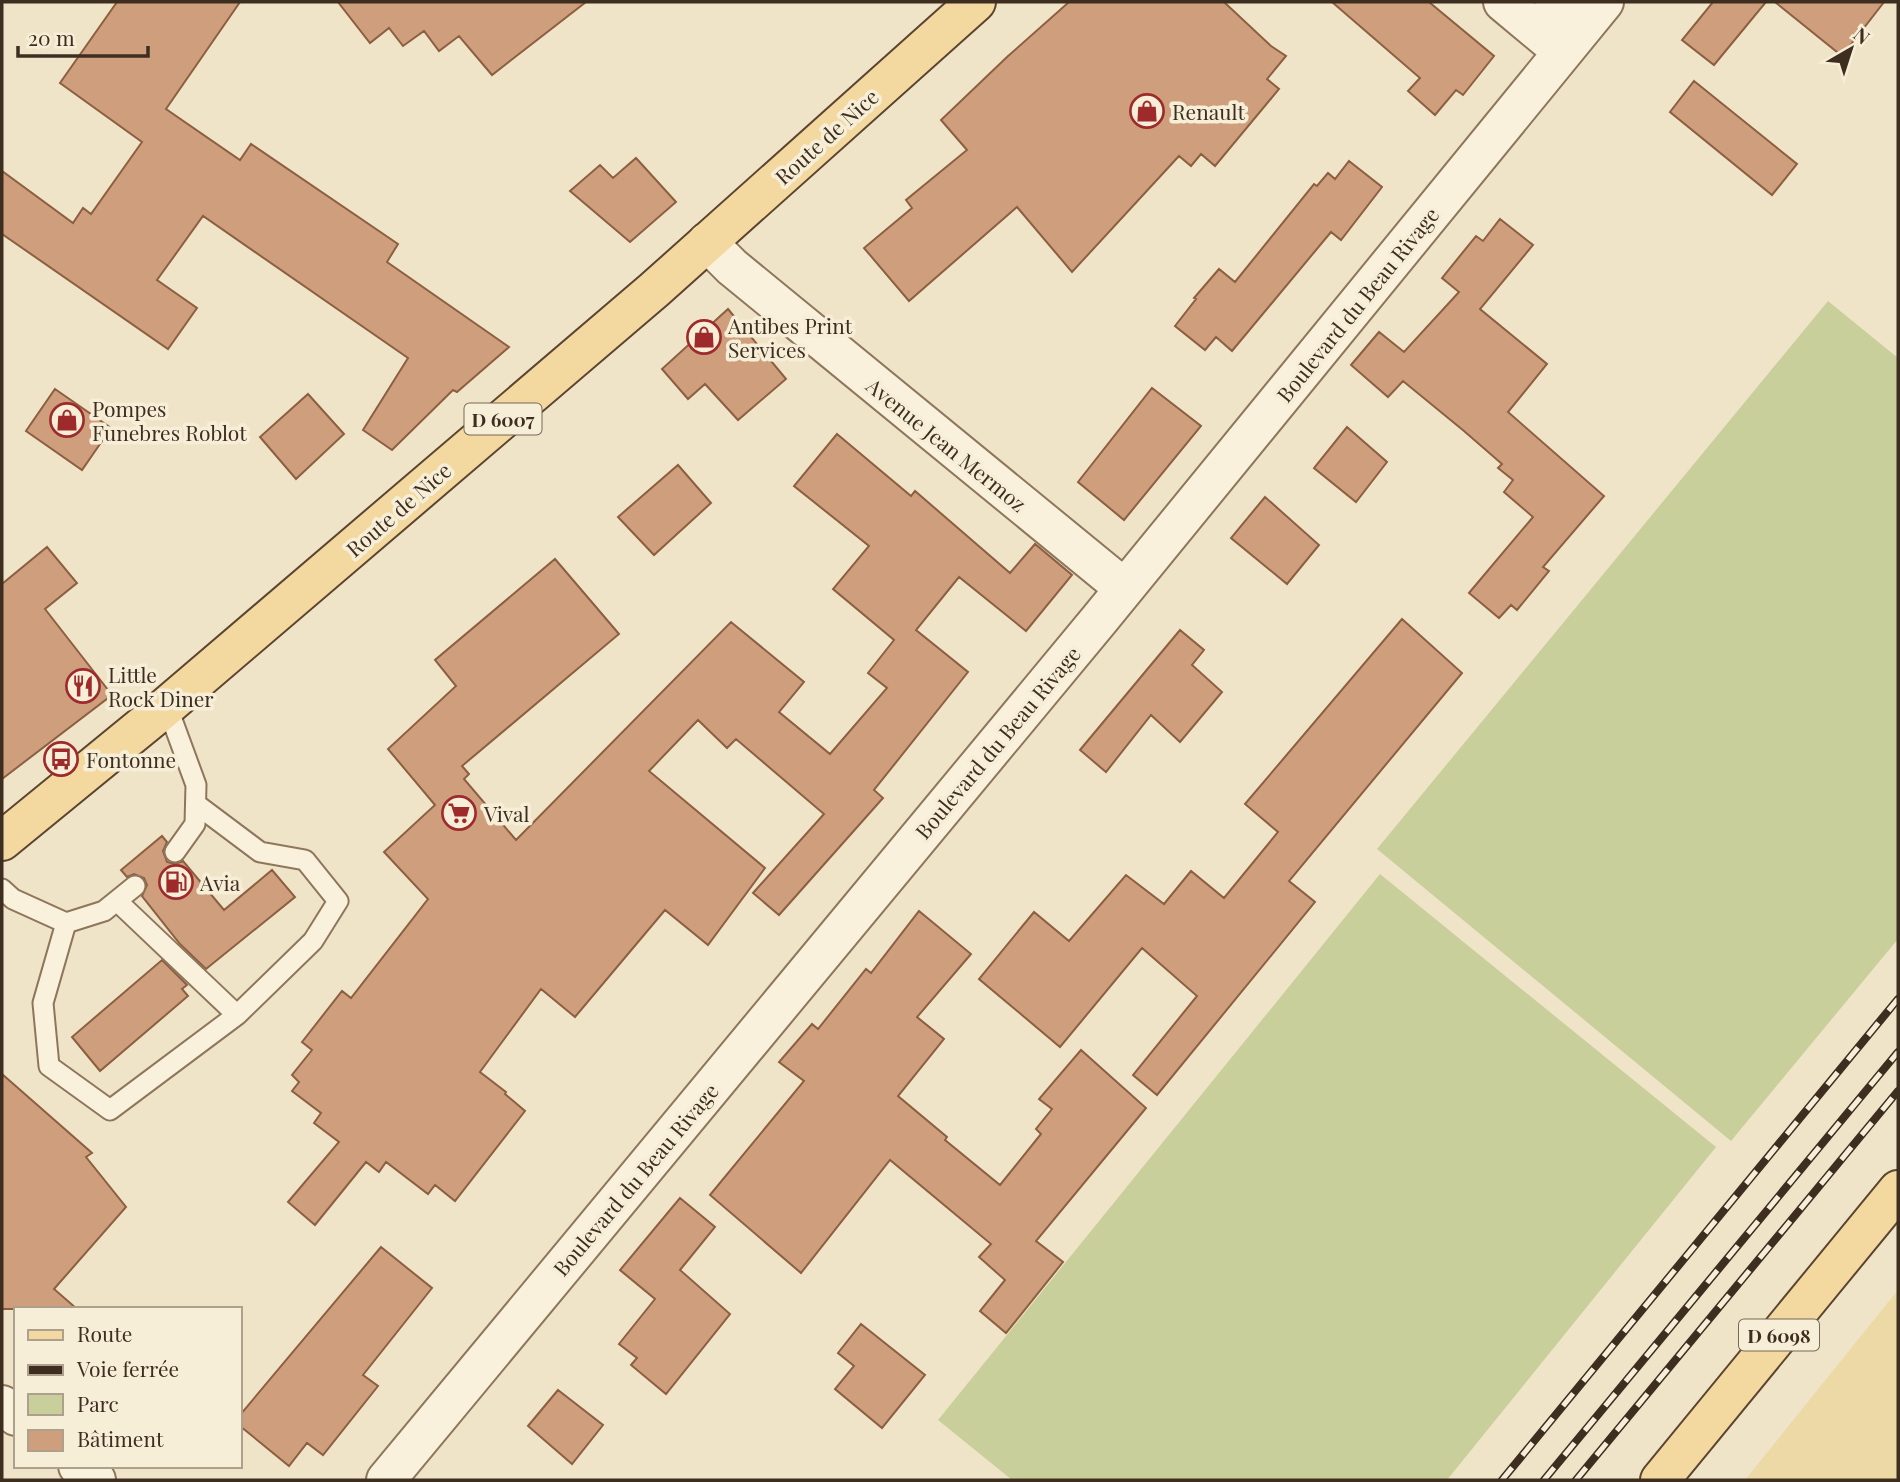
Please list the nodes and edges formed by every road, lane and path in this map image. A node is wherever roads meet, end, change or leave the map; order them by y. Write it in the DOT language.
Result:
graph roads {
  1 [pos="976,2"];
  2 [pos="1503,2"];
  3 [pos="1562,2"];
  4 [pos="1604,2"];
  5 [pos="1550,41"];
  6 [pos="708,242"];
  7 [pos="1124,588"];
  8 [pos="167,706"];
  9 [pos="196,804"];
  10 [pos="2,841"];
  11 [pos="175,852"];
  12 [pos="135,886"];
  13 [pos="2,889"];
  14 [pos="117,901"];
  15 [pos="66,923"];
  16 [pos="237,1015"];
  17 [pos="1898,1190"];
  18 [pos="81,1468"];
  19 [pos="96,1480"];
  20 [pos="386,1480"];
  21 [pos="1660,1480"];
  1 -- 6 [label="main road, Route de Nice / D 6007"];
  2 -- 5 [label="street"];
  3 -- 5 [label="street"];
  4 -- 5 [label="street, Boulevard du Beau Rivage"];
  5 -- 7 [label="street, Boulevard du Beau Rivage"];
  6 -- 7 [label="street, Avenue Jean Mermoz"];
  6 -- 8 [label="main road, Route de Nice / D 6007"];
  7 -- 20 [label="street, Boulevard du Beau Rivage"];
  8 -- 9 [label="lane"];
  8 -- 10 [label="main road, Route de Nice / D 6007"];
  9 -- 11 [label="lane"];
  9 -- 16 [label="lane"];
  12 -- 14 [label="lane"];
  13 -- 15 [label="lane"];
  14 -- 15 [label="lane"];
  14 -- 16 [label="lane"];
  15 -- 16 [label="lane"];
  17 -- 21 [label="main road, D 6098"];
  18 -- 19 [label="street"];
}
